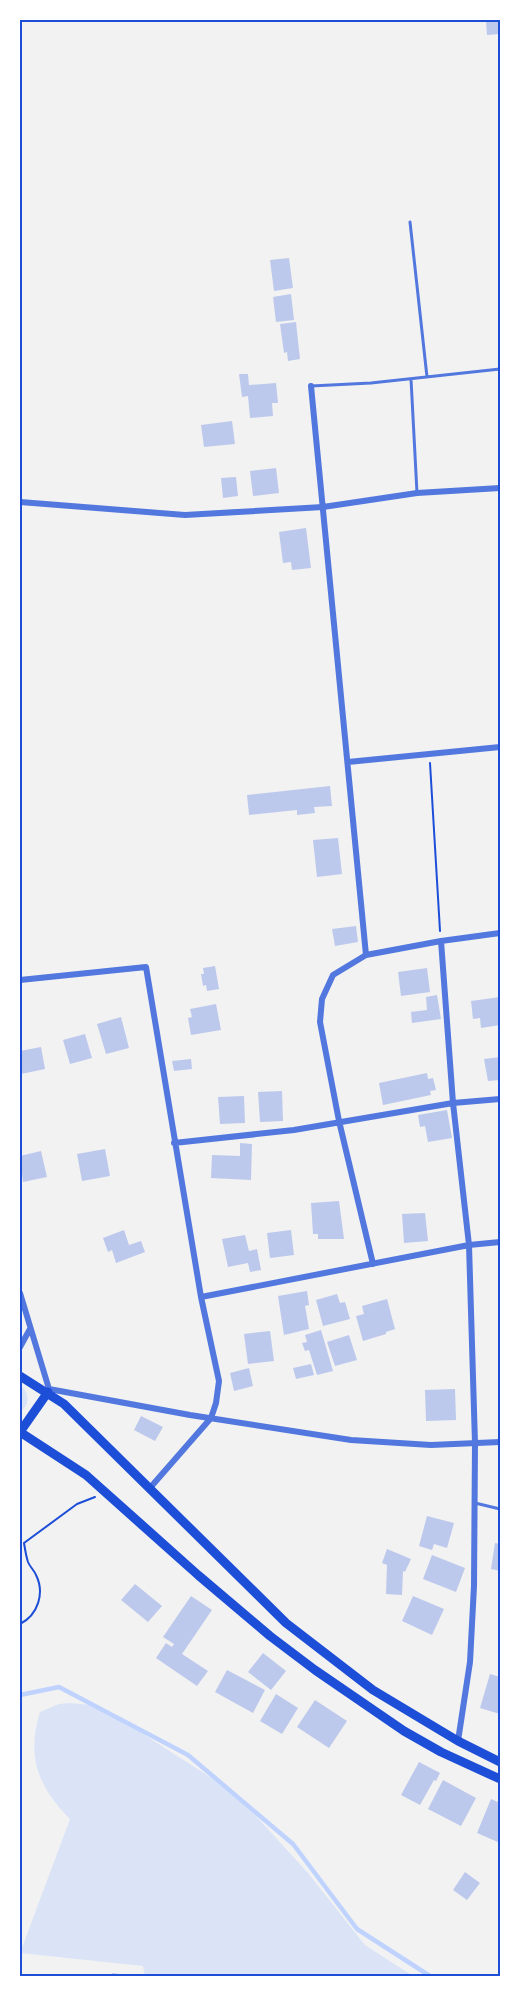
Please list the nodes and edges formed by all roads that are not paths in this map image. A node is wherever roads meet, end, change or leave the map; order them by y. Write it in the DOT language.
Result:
graph roads {
  1 [pos="410,222"];
  2 [pos="501,369"];
  3 [pos="427,378"];
  4 [pos="411,379"];
  5 [pos="311,386"];
  6 [pos="501,488"];
  7 [pos="417,493"];
  8 [pos="20,502"];
  9 [pos="323,507"];
  10 [pos="501,747"];
  11 [pos="348,762"];
  12 [pos="501,933"];
  13 [pos="441,941"];
  14 [pos="366,955"];
  15 [pos="20,980"];
  16 [pos="501,1099"];
  17 [pos="453,1103"];
  18 [pos="339,1121"];
  19 [pos="174,1143"];
  20 [pos="501,1242"];
  21 [pos="469,1245"];
  22 [pos="373,1264"];
  23 [pos="20,1293"];
  24 [pos="201,1297"];
  25 [pos="30,1329"];
  26 [pos="20,1347"];
  27 [pos="20,1376"];
  28 [pos="48,1390"];
  29 [pos="211,1418"];
  30 [pos="20,1432"];
  31 [pos="501,1442"];
  32 [pos="475,1443"];
  33 [pos="149,1489"];
  34 [pos="473,1503"];
  35 [pos="501,1509"];
  36 [pos="458,1740"];
  37 [pos="501,1762"];
  38 [pos="501,1779"];
  1 -- 3 [label="lane"];
  2 -- 3 [label="lane"];
  3 -- 4 [label="lane"];
  4 -- 5 [label="lane"];
  4 -- 7 [label="lane"];
  5 -- 9 [label="street"];
  6 -- 7 [label="street"];
  7 -- 9 [label="street"];
  8 -- 9 [label="street"];
  9 -- 11 [label="street"];
  10 -- 11 [label="street"];
  11 -- 14 [label="street"];
  12 -- 13 [label="street"];
  13 -- 14 [label="street"];
  13 -- 17 [label="street"];
  14 -- 18 [label="street"];
  15 -- 19 [label="street"];
  16 -- 17 [label="street"];
  17 -- 18 [label="street"];
  17 -- 21 [label="street"];
  18 -- 19 [label="street"];
  18 -- 22 [label="street"];
  19 -- 24 [label="street"];
  20 -- 21 [label="street"];
  21 -- 22 [label="street"];
  21 -- 32 [label="street"];
  22 -- 24 [label="street"];
  23 -- 25 [label="street"];
  24 -- 29 [label="street"];
  25 -- 26 [label="street"];
  25 -- 28 [label="street"];
  27 -- 28 [label="main road"];
  28 -- 29 [label="street"];
  28 -- 30 [label="main road"];
  28 -- 33 [label="main road"];
  29 -- 32 [label="street"];
  29 -- 33 [label="street"];
  30 -- 38 [label="main road"];
  31 -- 32 [label="street"];
  32 -- 34 [label="street"];
  33 -- 36 [label="main road"];
  34 -- 35 [label="lane"];
  34 -- 36 [label="street"];
  36 -- 37 [label="main road"];
}
